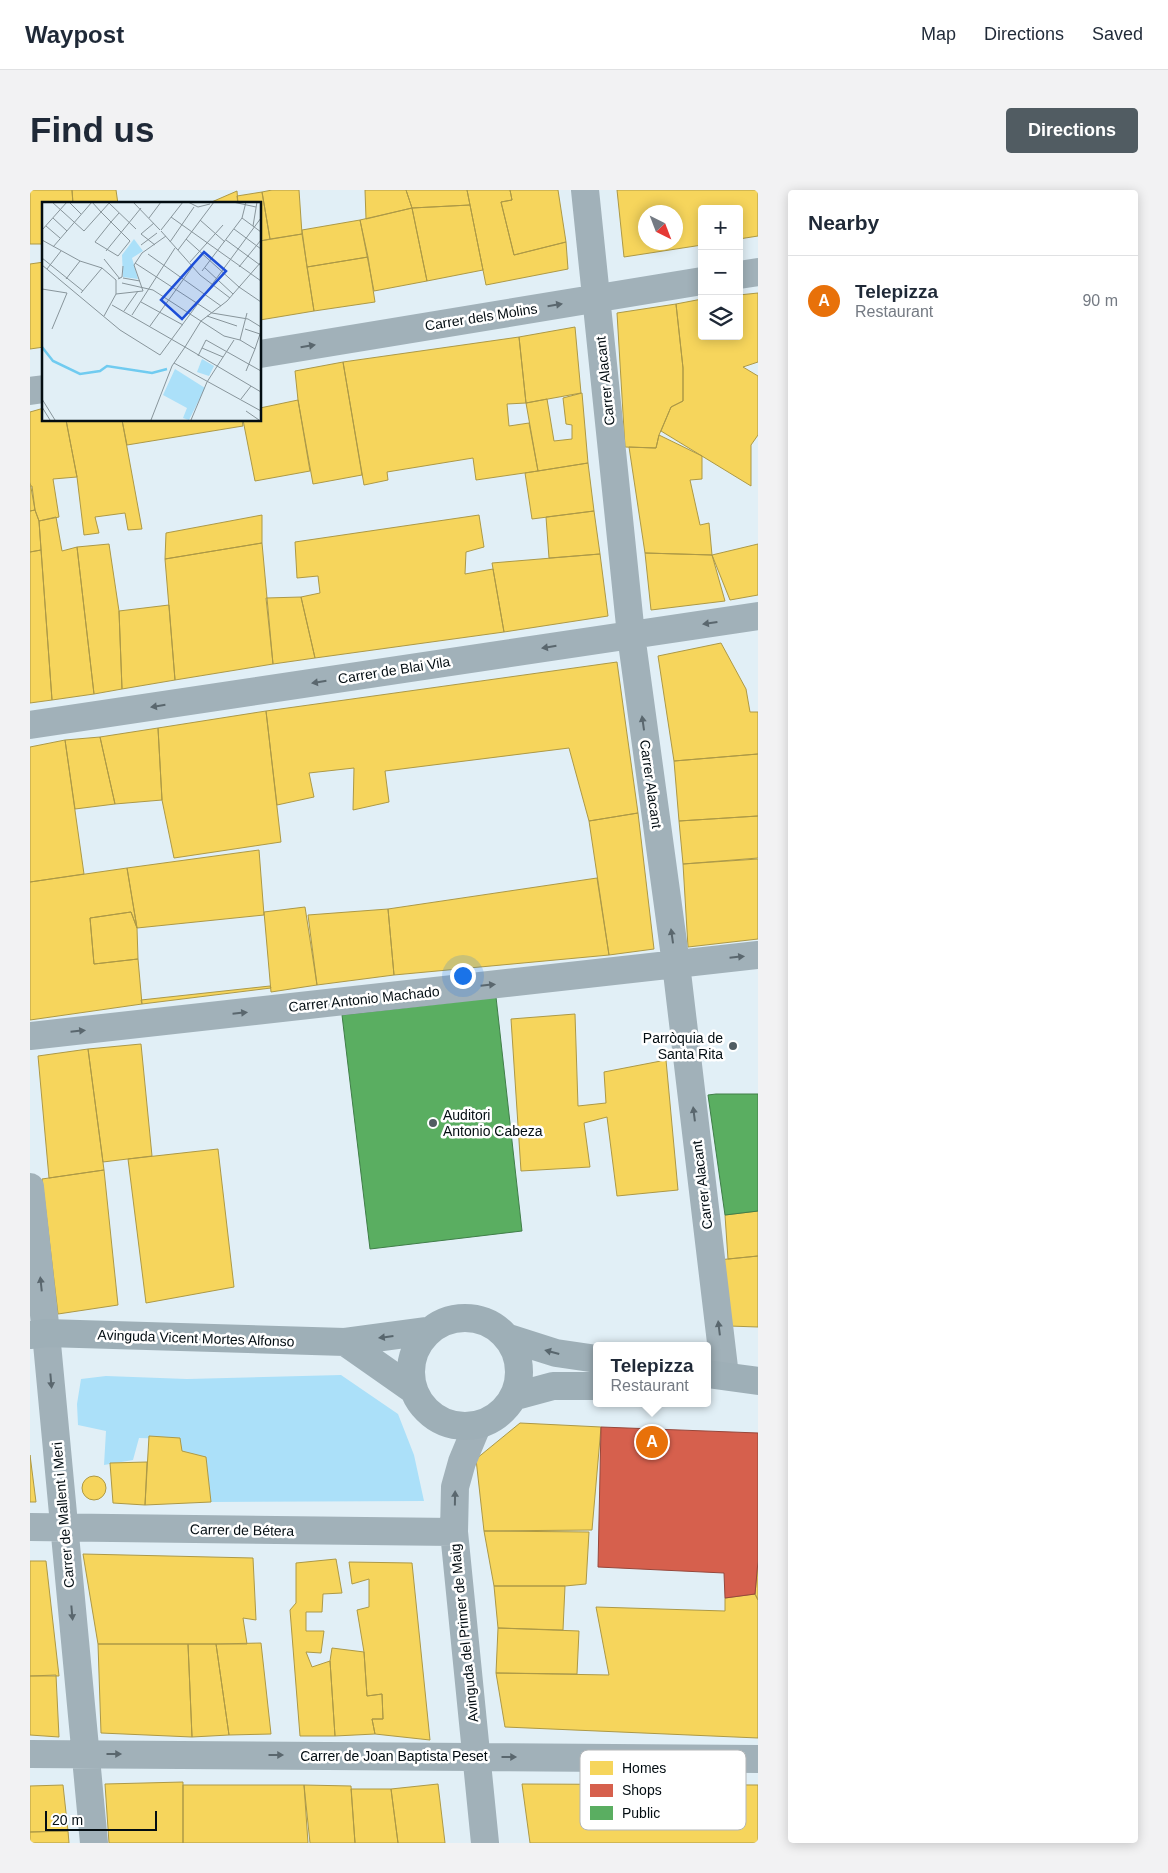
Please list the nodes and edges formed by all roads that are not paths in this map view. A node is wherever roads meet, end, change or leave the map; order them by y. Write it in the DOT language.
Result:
graph roads {
  1 [pos="585,190"];
  2 [pos="758,272"];
  3 [pos="743,274"];
  4 [pos="698,282"];
  5 [pos="597,298"];
  6 [pos="261,354"];
  7 [pos="758,616"];
  8 [pos="631,635"];
  9 [pos="30,725"];
  10 [pos="758,955"];
  11 [pos="676,964"];
  12 [pos="30,1036"];
  13 [pos="30,1187"];
  14 [pos="427,1332"];
  15 [pos="38,1334"];
  16 [pos="509,1338"];
  17 [pos="345,1342"];
  18 [pos="710,1342"];
  19 [pos="711,1357"];
  20 [pos="593,1358"];
  21 [pos="713,1379"];
  22 [pos="758,1381"];
  23 [pos="593,1386"];
  24 [pos="758,1387"];
  25 [pos="412,1390"];
  26 [pos="516,1396"];
  27 [pos="477,1426"];
  28 [pos="30,1527"];
  29 [pos="64,1528"];
  30 [pos="454,1532"];
  31 [pos="30,1754"];
  32 [pos="85,1754"];
  33 [pos="477,1757"];
  34 [pos="580,1757"];
  35 [pos="94,1843"];
  36 [pos="485,1843"];
  1 -- 5 [label="street, Carrer Alacant"];
  2 -- 3 [label="street"];
  4 -- 5 [label="street, Carrer dels Molins"];
  6 -- 5 [label="street, Carrer dels Molins, one-way"];
  5 -- 8 [label="street, Carrer Alacant"];
  7 -- 8 [label="street, Carrer de Blai Vila, one-way"];
  8 -- 9 [label="street, Carrer de Blai Vila, one-way"];
  11 -- 8 [label="street, Carrer Alacant, one-way"];
  11 -- 10 [label="street, Carrer Antonio Machado, one-way"];
  12 -- 11 [label="street, Carrer Antonio Machado, one-way"];
  18 -- 11 [label="street, Carrer Alacant, one-way"];
  15 -- 13 [label="street, Carrer de Mallent i Meri, one-way"];
  14 -- 16 [label="street"];
  14 -- 17 [label="street, Avinguda Vicent Mortes Alfonso, one-way"];
  14 -- 25 [label="street"];
  15 -- 17 [label="street, Avinguda Vicent Mortes Alfonso"];
  15 -- 29 [label="street, Carrer de Mallent i Meri, one-way"];
  20 -- 16 [label="street, one-way"];
  16 -- 26 [label="street"];
  17 -- 25 [label="street"];
  21 -- 19 [label="street, Carrer Alacant, one-way"];
  21 -- 22 [label="street"];
  21 -- 24 [label="street"];
  23 -- 26 [label="street"];
  25 -- 27 [label="street"];
  26 -- 27 [label="street"];
  30 -- 27 [label="street, Avinguda del Primer de Maig, one-way"];
  28 -- 29 [label="street, Carrer de Bétera"];
  29 -- 30 [label="street, Carrer de Bétera"];
  29 -- 32 [label="street, Carrer de Mallent i Meri, one-way"];
  30 -- 33 [label="street, Avinguda del Primer de Maig"];
  31 -- 32 [label="street, Carrer de Joan Baptista Peset"];
  32 -- 33 [label="street, Carrer de Joan Baptista Peset, one-way"];
  32 -- 35 [label="street, Carrer de Mallent i Meri"];
  33 -- 34 [label="street, Carrer de Joan Baptista Peset, one-way"];
  33 -- 36 [label="street, Avinguda del Primer de Maig"];
}
